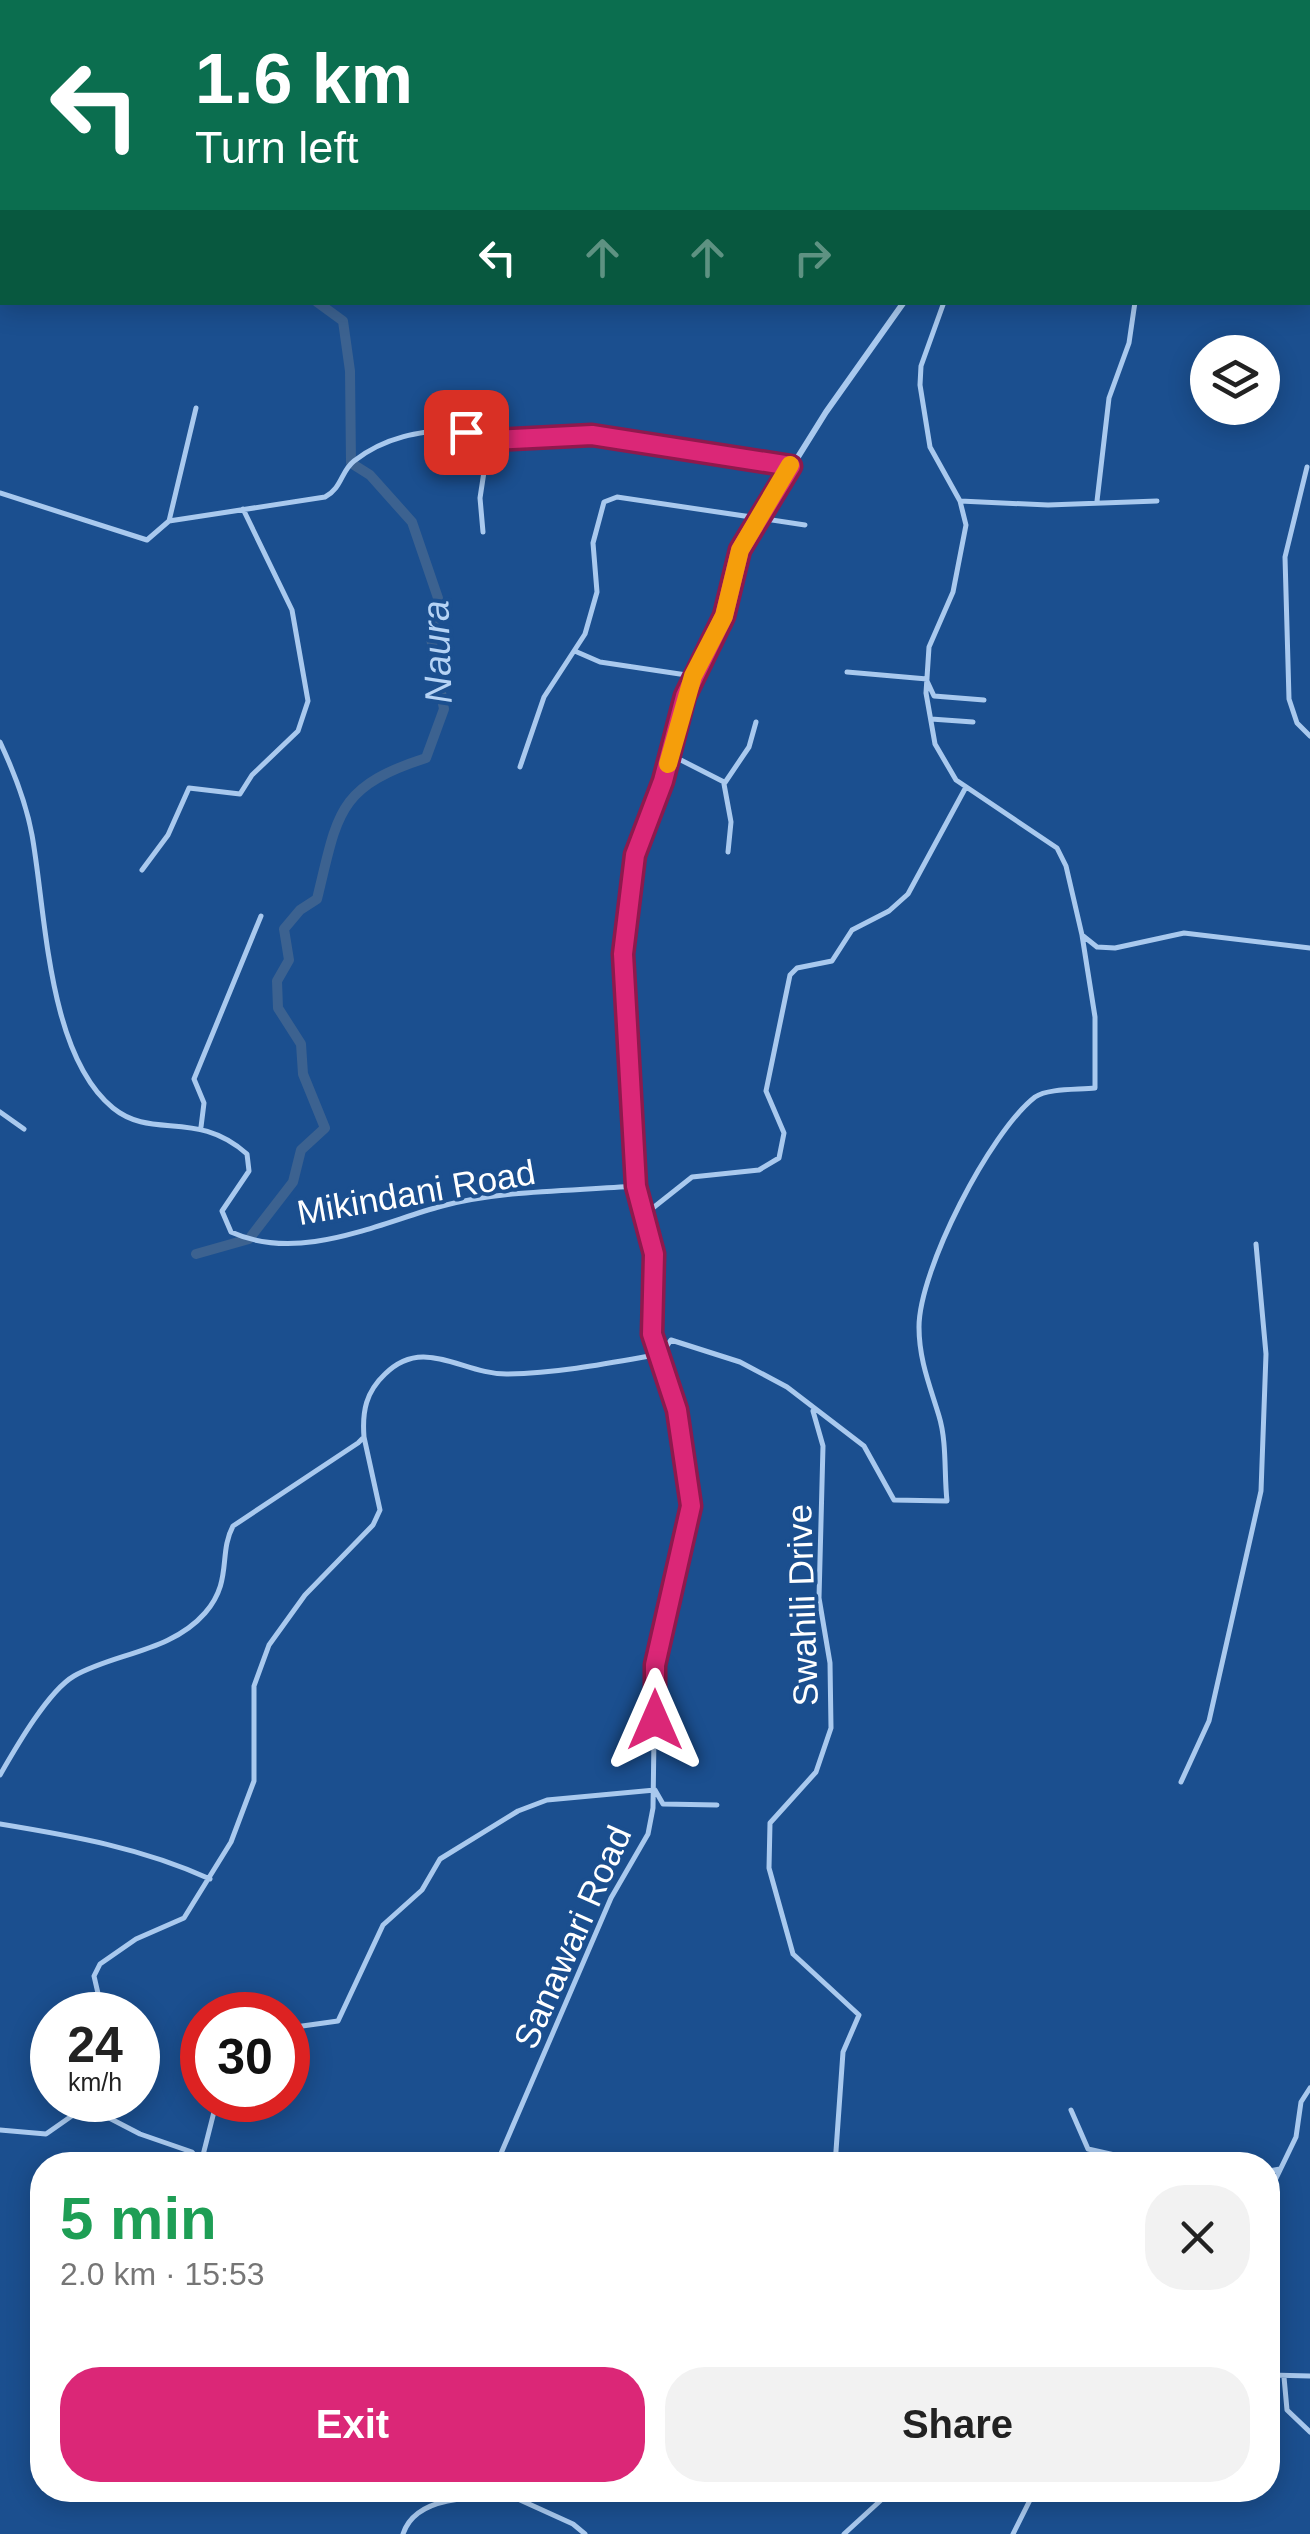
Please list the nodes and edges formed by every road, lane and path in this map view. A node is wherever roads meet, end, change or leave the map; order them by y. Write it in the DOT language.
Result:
graph roads {
  1 [pos="902,305"];
  2 [pos="943,305"];
  3 [pos="1134,305"];
  4 [pos="196,408"];
  5 [pos="489,439"];
  6 [pos="791,466"];
  7 [pos="1306,467"];
  8 [pos="0,493"];
  9 [pos="960,501"];
  10 [pos="1157,501"];
  11 [pos="1096,502"];
  12 [pos="243,509"];
  13 [pos="760,516"];
  14 [pos="169,521"];
  15 [pos="806,525"];
  16 [pos="483,532"];
  17 [pos="577,652"];
  18 [pos="847,672"];
  19 [pos="693,676"];
  20 [pos="927,680"];
  21 [pos="984,700"];
  22 [pos="931,719"];
  23 [pos="756,722"];
  24 [pos="973,722"];
  25 [pos="1310,736"];
  26 [pos="0,742"];
  27 [pos="671,755"];
  28 [pos="520,767"];
  29 [pos="724,782"];
  30 [pos="967,786"];
  31 [pos="728,852"];
  32 [pos="142,870"];
  33 [pos="261,916"];
  34 [pos="1082,935"];
  35 [pos="1310,948"];
  36 [pos="0,1112"];
  37 [pos="201,1126"];
  38 [pos="24,1130"];
  39 [pos="636,1186"];
  40 [pos="644,1215"];
  41 [pos="1256,1244"];
  42 [pos="662,1354"];
  43 [pos="812,1408"];
  44 [pos="364,1437"];
  45 [pos="0,1775"];
  46 [pos="1181,1782"];
  47 [pos="655,1790"];
  48 [pos="717,1805"];
  49 [pos="0,1824"];
  50 [pos="210,1880"];
  51 [pos="98,1992"];
  52 [pos="310,2025"];
  53 [pos="1310,2088"];
  54 [pos="1071,2110"];
  55 [pos="62,2122"];
  56 [pos="112,2122"];
  57 [pos="212,2122"];
  58 [pos="0,2130"];
  59 [pos="180,2152"];
  60 [pos="204,2152"];
  61 [pos="502,2152"];
  62 [pos="836,2152"];
  63 [pos="1101,2152"];
  64 [pos="1280,2168"];
  65 [pos="1280,2376"];
  66 [pos="1310,2376"];
  67 [pos="1284,2377"];
  68 [pos="1310,2432"];
  69 [pos="450,2502"];
  70 [pos="521,2502"];
  71 [pos="879,2502"];
  72 [pos="1028,2502"];
  73 [pos="402,2534"];
  74 [pos="585,2534"];
  75 [pos="844,2534"];
  76 [pos="1013,2534"];
  1 -- 6 [label="street, Sanawari Road"];
  2 -- 9 [label="street"];
  3 -- 11 [label="street"];
  4 -- 14 [label="street"];
  5 -- 6 [label="street"];
  5 -- 12 [label="street"];
  5 -- 16 [label="street"];
  6 -- 13 [label="street, Sanawari Road"];
  7 -- 25 [label="street"];
  8 -- 14 [label="street"];
  9 -- 11 [label="street"];
  9 -- 20 [label="street"];
  10 -- 11 [label="street"];
  12 -- 14 [label="street"];
  12 -- 32 [label="street"];
  13 -- 15 [label="street"];
  13 -- 17 [label="street"];
  13 -- 19 [label="street, Sanawari Road"];
  17 -- 19 [label="street"];
  17 -- 28 [label="street"];
  18 -- 20 [label="street"];
  19 -- 27 [label="street, Sanawari Road"];
  20 -- 21 [label="street"];
  20 -- 22 [label="street"];
  22 -- 24 [label="street"];
  22 -- 30 [label="street"];
  23 -- 29 [label="street"];
  26 -- 37 [label="street, Mikindani Road"];
  27 -- 29 [label="street"];
  27 -- 39 [label="street, Sanawari Road"];
  29 -- 31 [label="street"];
  30 -- 34 [label="street"];
  30 -- 40 [label="street"];
  33 -- 37 [label="street"];
  34 -- 35 [label="street"];
  34 -- 43 [label="street"];
  36 -- 38 [label="street"];
  37 -- 39 [label="street, Mikindani Road"];
  39 -- 40 [label="street, Sanawari Road"];
  40 -- 42 [label="street, Sanawari Road"];
  41 -- 46 [label="street"];
  42 -- 43 [label="street"];
  42 -- 44 [label="street"];
  42 -- 47 [label="street, Sanawari Road"];
  43 -- 62 [label="street, Swahili Drive"];
  44 -- 45 [label="street"];
  44 -- 50 [label="street"];
  47 -- 48 [label="street"];
  47 -- 52 [label="street"];
  47 -- 61 [label="street, Sanawari Road"];
  49 -- 50 [label="street"];
  50 -- 51 [label="street"];
  53 -- 64 [label="street"];
  54 -- 63 [label="street"];
  55 -- 58 [label="street"];
  56 -- 59 [label="street"];
  57 -- 60 [label="street"];
  65 -- 67 [label="street"];
  66 -- 67 [label="street"];
  67 -- 68 [label="street"];
  69 -- 73 [label="street"];
  70 -- 74 [label="street"];
  71 -- 75 [label="street"];
  72 -- 76 [label="street"];
}
